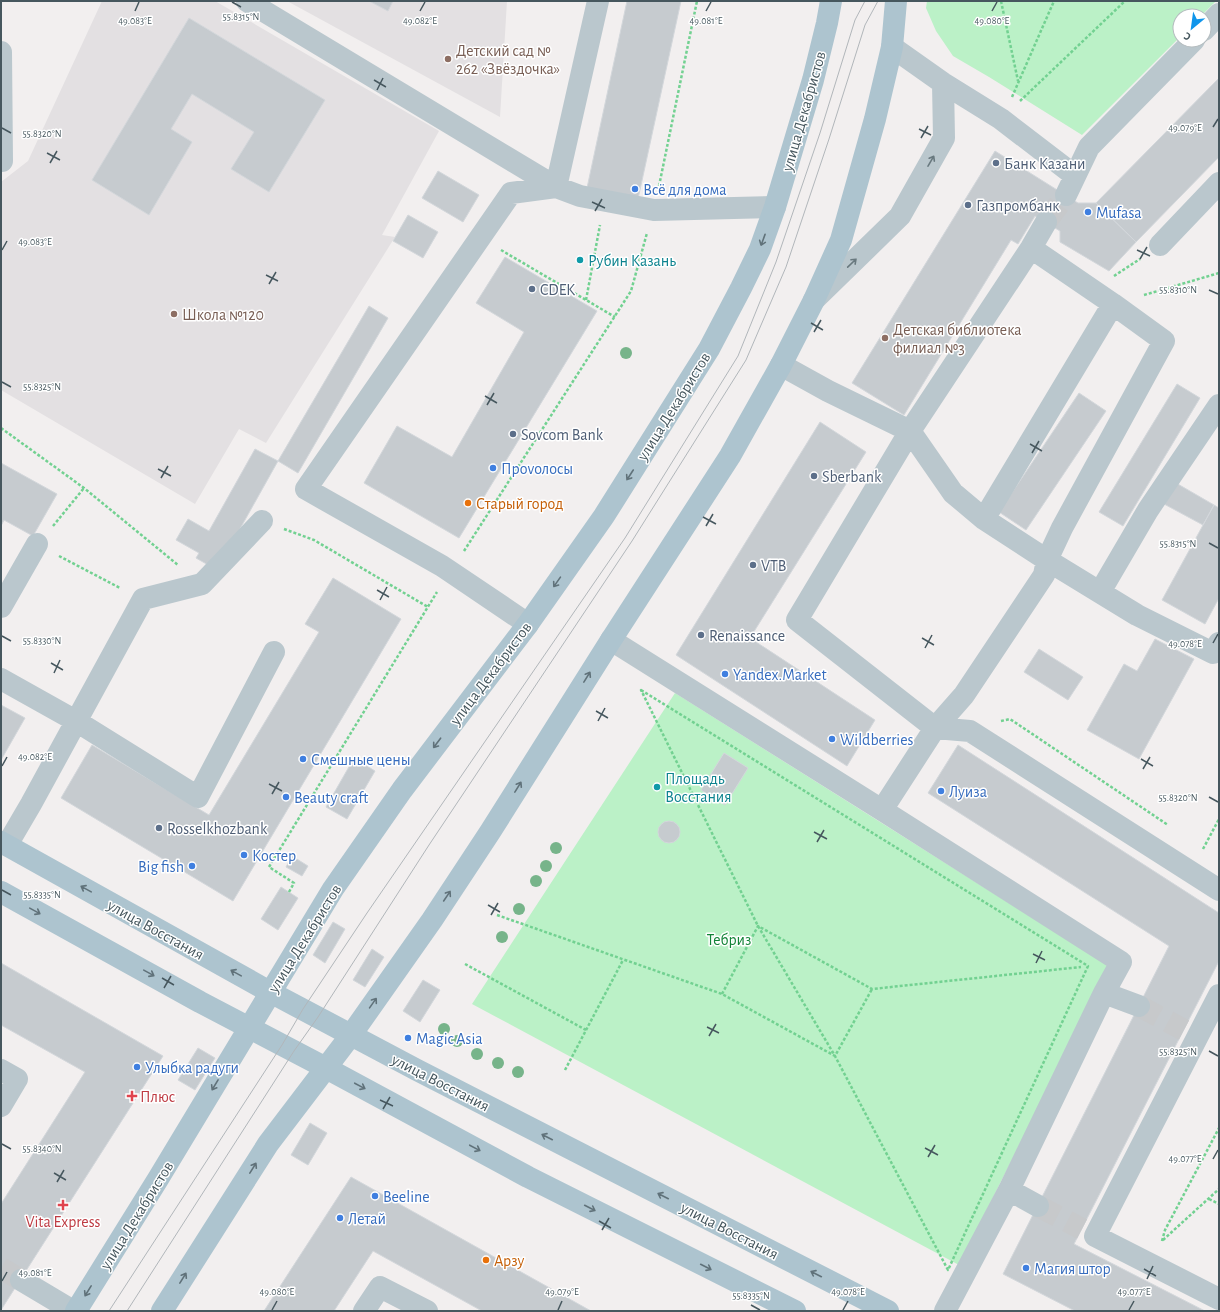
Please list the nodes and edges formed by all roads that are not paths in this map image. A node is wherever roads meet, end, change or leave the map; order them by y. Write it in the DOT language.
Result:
graph roads {
  1 [pos="247,1"];
  2 [pos="598,1"];
  3 [pos="831,1"];
  4 [pos="896,1"];
  5 [pos="1219,14"];
  6 [pos="1212,21"];
  7 [pos="892,47"];
  8 [pos="1186,48"];
  9 [pos="1,52"];
  10 [pos="943,83"];
  11 [pos="2,161"];
  12 [pos="1074,175"];
  13 [pos="1219,183"];
  14 [pos="556,187"];
  15 [pos="1066,195"];
  16 [pos="775,207"];
  17 [pos="1046,222"];
  18 [pos="1160,245"];
  19 [pos="1031,248"];
  20 [pos="814,300"];
  21 [pos="1113,304"];
  22 [pos="781,365"];
  23 [pos="1219,405"];
  24 [pos="910,431"];
  25 [pos="984,518"];
  26 [pos="262,521"];
  27 [pos="37,544"];
  28 [pos="1047,560"];
  29 [pos="1100,592"];
  30 [pos="1,607"];
  31 [pos="528,624"];
  32 [pos="611,640"];
  33 [pos="1219,643"];
  34 [pos="274,652"];
  35 [pos="1,679"];
  36 [pos="76,721"];
  37 [pos="935,728"];
  38 [pos="882,810"];
  39 [pos="4,843"];
  40 [pos="1219,890"];
  41 [pos="1,892"];
  42 [pos="270,992"];
  43 [pos="1104,993"];
  44 [pos="1219,995"];
  45 [pos="1139,1006"];
  46 [pos="250,1028"];
  47 [pos="351,1035"];
  48 [pos="326,1068"];
  49 [pos="1,1070"];
  50 [pos="1,1106"];
  51 [pos="1009,1190"];
  52 [pos="1038,1206"];
  53 [pos="21,1280"];
  54 [pos="1219,1299"];
  55 [pos="74,1311"];
  56 [pos="162,1311"];
  57 [pos="364,1311"];
  58 [pos="427,1311"];
  59 [pos="795,1311"];
  60 [pos="888,1311"];
  61 [pos="945,1311"];
  1 -- 14 [label="lane"];
  2 -- 14 [label="lane"];
  3 -- 16 [label="main road, улица Декабристов"];
  4 -- 7 [label="main road"];
  5 -- 6 [label="lane"];
  7 -- 10 [label="lane"];
  7 -- 20 [label="main road"];
  8 -- 12 [label="lane"];
  9 -- 11 [label="lane"];
  10 -- 12 [label="lane"];
  20 -- 10 [label="lane, one-way"];
  12 -- 15 [label="lane"];
  13 -- 18 [label="lane"];
  14 -- 16 [label="lane"];
  14 -- 31 [label="lane"];
  16 -- 31 [label="main road, улица Декабристов, one-way"];
  17 -- 19 [label="lane"];
  19 -- 21 [label="lane"];
  19 -- 24 [label="lane"];
  20 -- 22 [label="main road"];
  21 -- 25 [label="lane"];
  21 -- 28 [label="lane"];
  22 -- 24 [label="lane"];
  22 -- 32 [label="main road"];
  23 -- 29 [label="lane"];
  24 -- 25 [label="lane"];
  24 -- 37 [label="lane"];
  25 -- 28 [label="lane"];
  26 -- 36 [label="lane"];
  27 -- 30 [label="lane"];
  28 -- 29 [label="lane"];
  28 -- 37 [label="lane"];
  29 -- 33 [label="lane"];
  31 -- 42 [label="main road, улица Декабристов, one-way"];
  32 -- 38 [label="lane"];
  47 -- 32 [label="main road, one-way"];
  34 -- 36 [label="lane"];
  35 -- 36 [label="lane"];
  36 -- 39 [label="lane"];
  37 -- 38 [label="lane"];
  37 -- 40 [label="lane"];
  38 -- 43 [label="lane"];
  42 -- 39 [label="main road, улица Восстания, one-way"];
  41 -- 46 [label="main road, one-way"];
  42 -- 46 [label="main road, улица Декабристов"];
  42 -- 47 [label="main road, улица Восстания"];
  43 -- 45 [label="lane"];
  43 -- 51 [label="lane"];
  44 -- 54 [label="lane"];
  46 -- 48 [label="main road"];
  46 -- 55 [label="main road, улица Декабристов, one-way"];
  47 -- 48 [label="main road"];
  60 -- 47 [label="main road, улица Восстания, one-way"];
  56 -- 48 [label="main road, one-way"];
  48 -- 59 [label="main road, one-way"];
  49 -- 50 [label="lane"];
  51 -- 52 [label="lane"];
  51 -- 61 [label="lane"];
  53 -- 55 [label="lane"];
  57 -- 58 [label="lane"];
}
